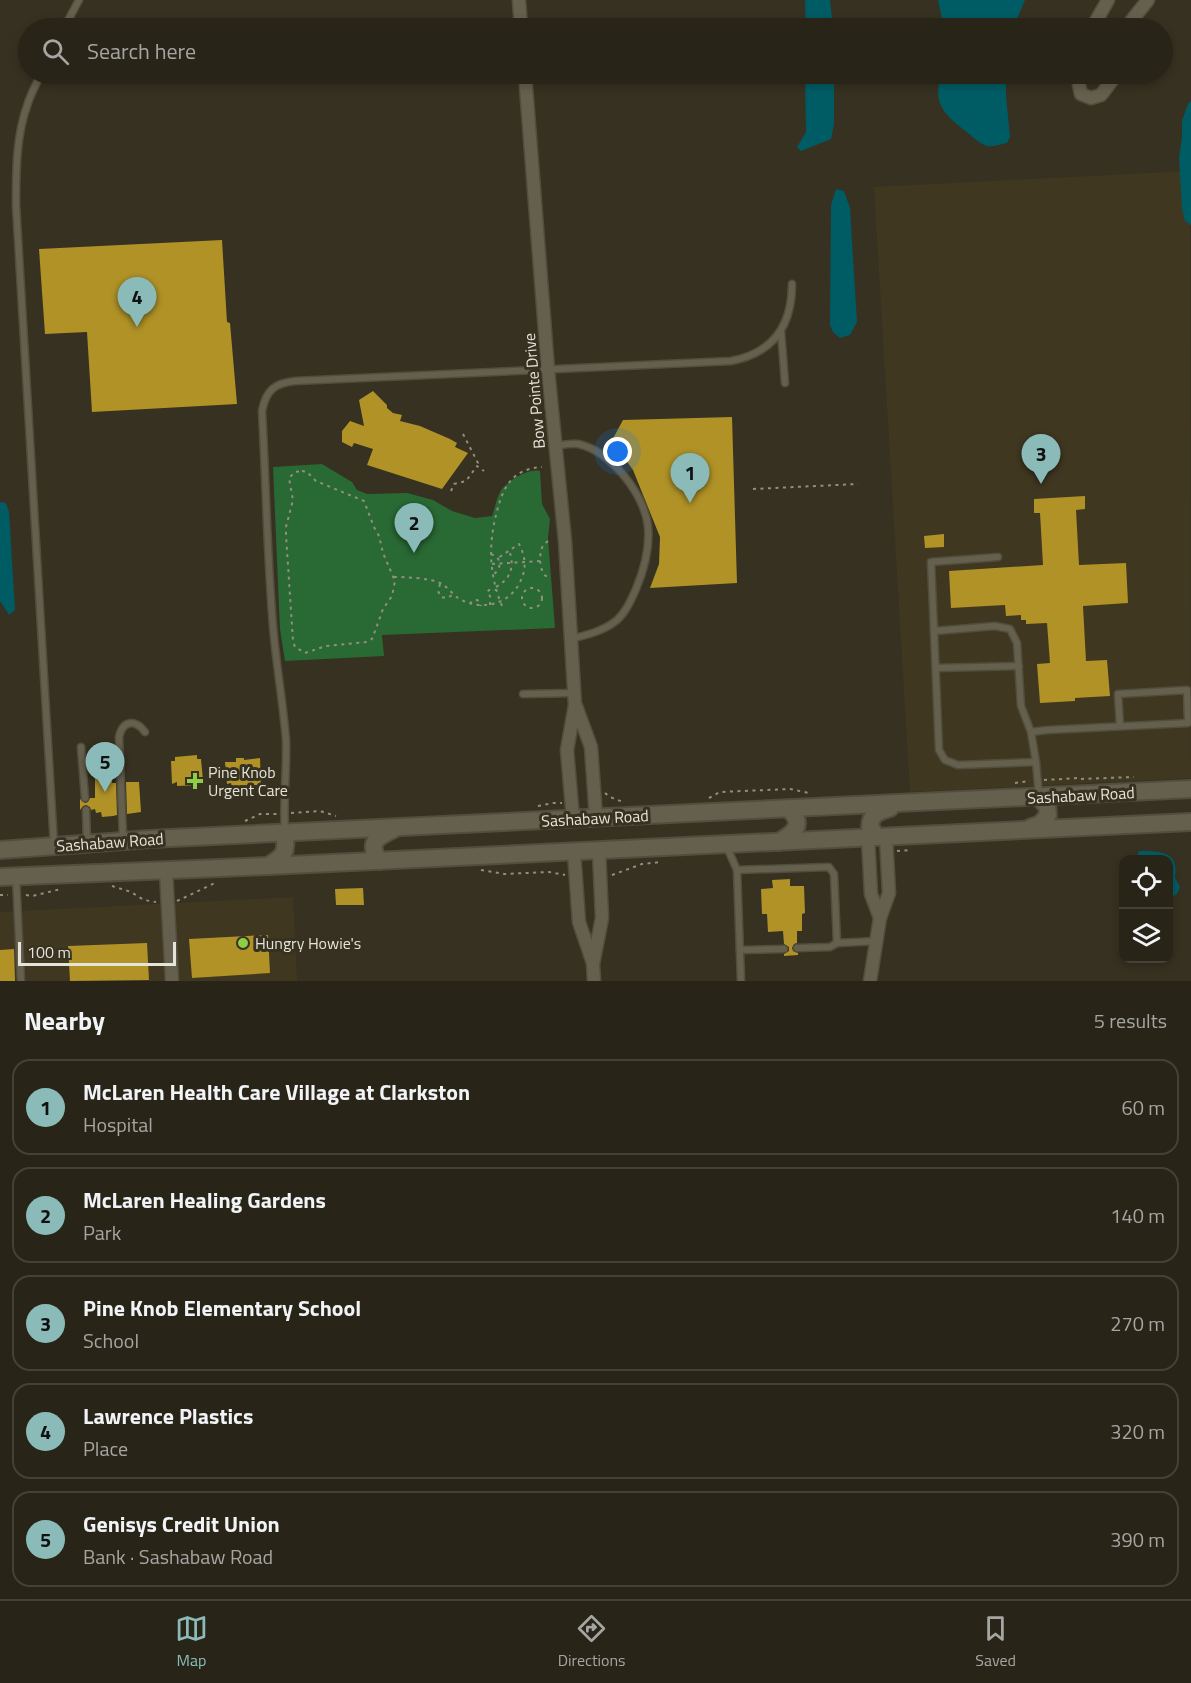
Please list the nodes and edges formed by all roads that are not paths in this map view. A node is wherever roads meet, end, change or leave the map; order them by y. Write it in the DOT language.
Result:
graph roads {
  1 [pos="79,0"];
  2 [pos="519,0"];
  3 [pos="1108,0"];
  4 [pos="1148,0"];
  5 [pos="69,18"];
  6 [pos="520,18"];
  7 [pos="1098,18"];
  8 [pos="1134,18"];
  9 [pos="37,84"];
  10 [pos="526,84"];
  11 [pos="1079,84"];
  12 [pos="1109,84"];
  13 [pos="792,284"];
  14 [pos="781,331"];
  15 [pos="548,370"];
  16 [pos="785,383"];
  17 [pos="555,446"];
  18 [pos="998,557"];
  19 [pos="934,631"];
  20 [pos="570,639"];
  21 [pos="1019,666"];
  22 [pos="936,668"];
  23 [pos="523,694"];
  24 [pos="575,699"];
  25 [pos="1120,726"];
  26 [pos="145,732"];
  27 [pos="1031,732"];
  28 [pos="81,747"];
  29 [pos="1036,762"];
  30 [pos="1191,789"];
  31 [pos="1039,797"];
  32 [pos="85,798"];
  33 [pos="902,804"];
  34 [pos="789,809"];
  35 [pos="86,810"];
  36 [pos="596,818"];
  37 [pos="573,819"];
  38 [pos="1191,822"];
  39 [pos="397,827"];
  40 [pos="1024,831"];
  41 [pos="285,833"];
  42 [pos="877,838"];
  43 [pos="123,840"];
  44 [pos="779,842"];
  45 [pos="87,843"];
  46 [pos="54,845"];
  47 [pos="726,845"];
  48 [pos="19,848"];
  49 [pos="0,850"];
  50 [pos="599,851"];
  51 [pos="574,852"];
  52 [pos="379,861"];
  53 [pos="268,866"];
  54 [pos="737,870"];
  55 [pos="166,871"];
  56 [pos="8,877"];
  57 [pos="880,918"];
  58 [pos="877,941"];
  59 [pos="837,943"];
  60 [pos="798,948"];
  61 [pos="784,949"];
  62 [pos="740,950"];
  63 [pos="593,964"];
  64 [pos="21,981"];
  65 [pos="172,981"];
  66 [pos="594,981"];
  67 [pos="741,981"];
  68 [pos="870,981"];
  1 -- 5 [label="lane"];
  2 -- 6 [label="street"];
  3 -- 7 [label="street"];
  4 -- 8 [label="street"];
  9 -- 46 [label="lane"];
  10 -- 15 [label="street, Bow Pointe Drive"];
  11 -- 12 [label="street"];
  13 -- 14 [label="lane"];
  14 -- 15 [label="lane"];
  14 -- 16 [label="lane"];
  15 -- 17 [label="street, Bow Pointe Drive"];
  15 -- 41 [label="lane"];
  17 -- 20 [label="street, Bow Pointe Drive"];
  17 -- 20 [label="lane"];
  18 -- 19 [label="lane"];
  19 -- 21 [label="lane"];
  19 -- 22 [label="lane"];
  20 -- 24 [label="street, Bow Pointe Drive"];
  21 -- 22 [label="lane"];
  21 -- 27 [label="lane"];
  22 -- 29 [label="lane"];
  23 -- 24 [label="lane"];
  24 -- 36 [label="street, Bow Pointe Drive"];
  24 -- 37 [label="street, Bow Pointe Drive"];
  25 -- 25 [label="lane"];
  25 -- 27 [label="lane"];
  26 -- 43 [label="lane"];
  27 -- 29 [label="lane"];
  28 -- 32 [label="lane"];
  29 -- 31 [label="lane"];
  30 -- 31 [label="main road, Sashabaw Road"];
  31 -- 33 [label="main road, Sashabaw Road"];
  31 -- 40 [label="main road"];
  33 -- 34 [label="main road, Sashabaw Road"];
  33 -- 42 [label="main road"];
  34 -- 36 [label="main road, Sashabaw Road"];
  34 -- 44 [label="main road"];
  35 -- 45 [label="lane"];
  36 -- 37 [label="main road, Sashabaw Road"];
  37 -- 39 [label="main road, Sashabaw Road"];
  38 -- 40 [label="main road, Sashabaw Road"];
  39 -- 41 [label="main road, Sashabaw Road"];
  39 -- 52 [label="main road"];
  40 -- 42 [label="main road, Sashabaw Road"];
  41 -- 43 [label="main road, Sashabaw Road"];
  41 -- 53 [label="main road"];
  42 -- 44 [label="main road, Sashabaw Road"];
  42 -- 57 [label="street"];
  42 -- 57 [label="street"];
  43 -- 45 [label="main road, Sashabaw Road"];
  44 -- 47 [label="main road, Sashabaw Road"];
  45 -- 46 [label="main road, Sashabaw Road"];
  46 -- 48 [label="main road, Sashabaw Road"];
  47 -- 50 [label="main road, Sashabaw Road"];
  47 -- 54 [label="lane"];
  48 -- 49 [label="main road, Sashabaw Road"];
  48 -- 56 [label="main road"];
  50 -- 51 [label="main road, Sashabaw Road"];
  50 -- 63 [label="street"];
  51 -- 52 [label="main road, Sashabaw Road"];
  51 -- 63 [label="street"];
  52 -- 53 [label="main road, Sashabaw Road"];
  53 -- 55 [label="main road, Sashabaw Road"];
  54 -- 59 [label="lane"];
  54 -- 62 [label="lane"];
  55 -- 56 [label="main road, Sashabaw Road"];
  55 -- 65 [label="street"];
  56 -- 64 [label="lane"];
  57 -- 58 [label="street"];
  58 -- 59 [label="lane"];
  58 -- 68 [label="street"];
  59 -- 60 [label="lane"];
  61 -- 62 [label="lane"];
  62 -- 67 [label="lane"];
  63 -- 66 [label="street"];
}
